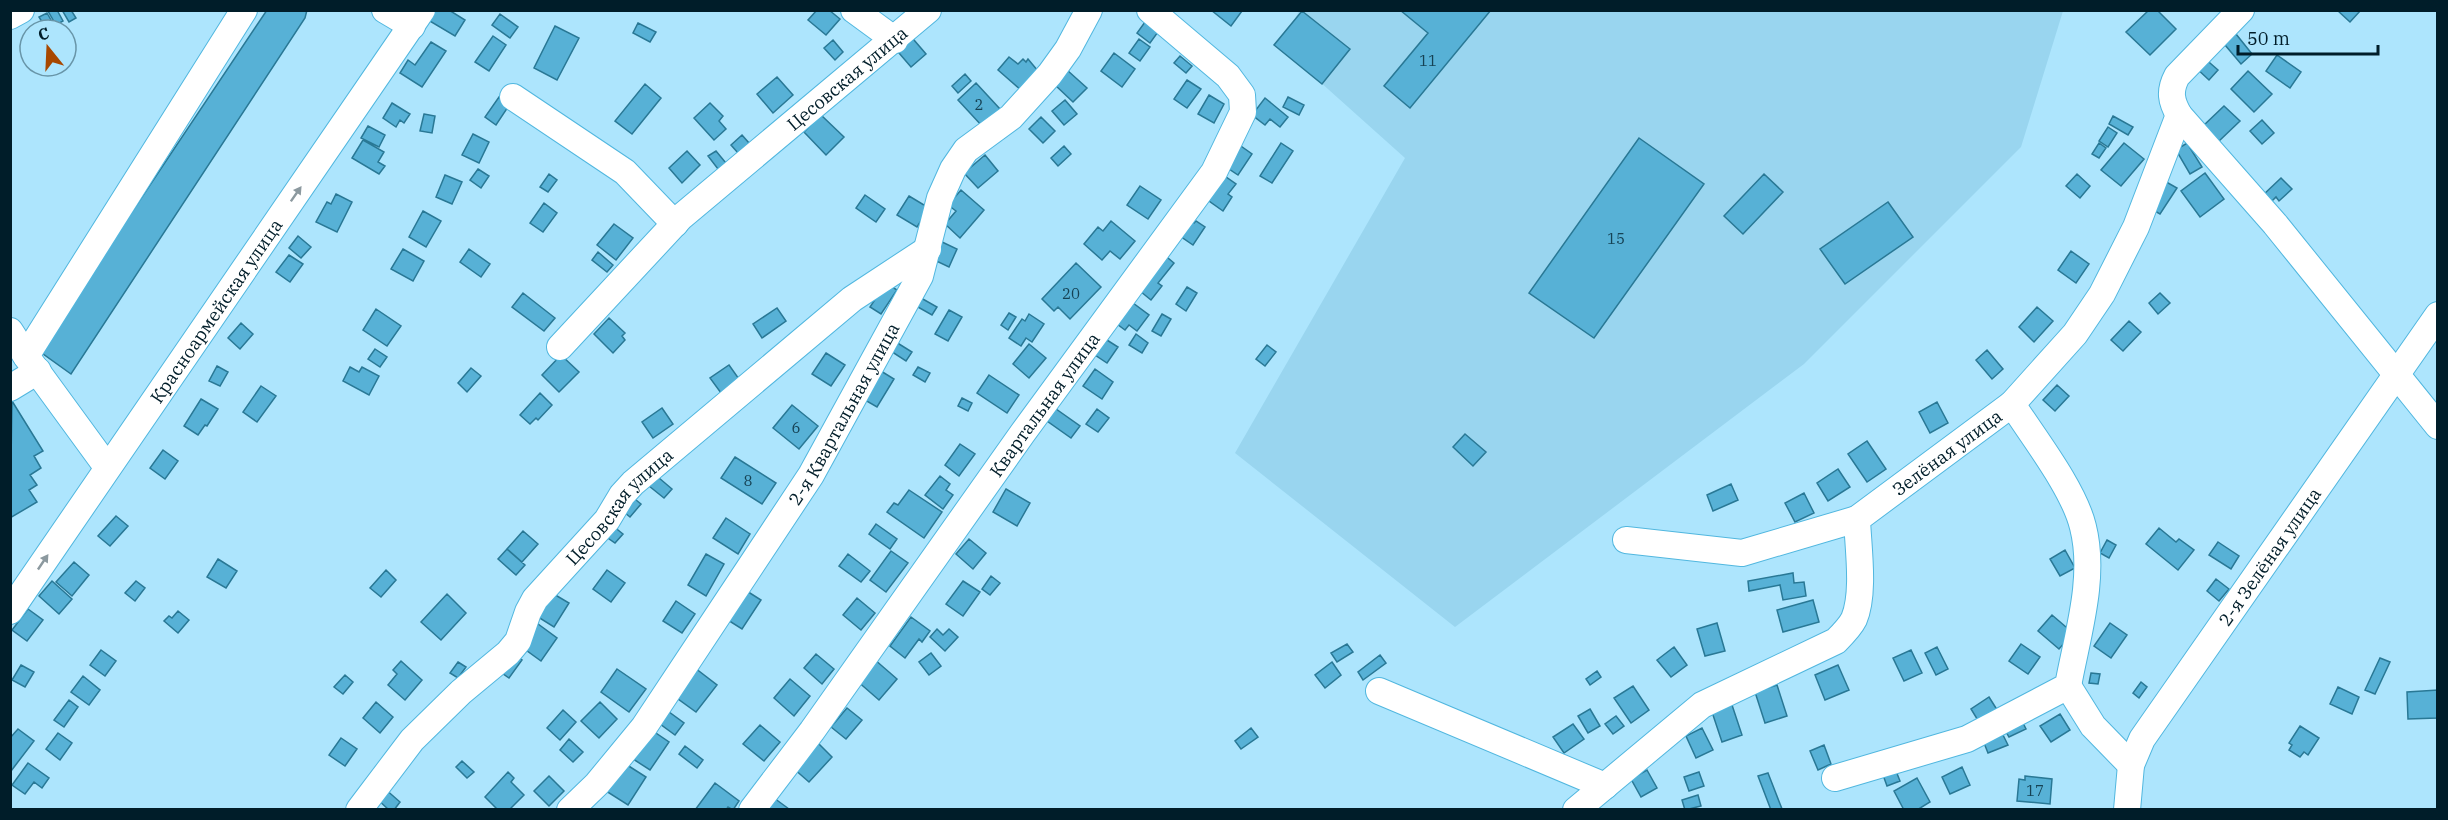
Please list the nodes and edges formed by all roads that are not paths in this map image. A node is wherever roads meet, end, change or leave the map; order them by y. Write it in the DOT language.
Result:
graph roads {
  1 [pos="21,10"];
  2 [pos="244,10"];
  3 [pos="385,10"];
  4 [pos="854,10"];
  5 [pos="928,10"];
  6 [pos="1089,10"];
  7 [pos="1150,10"];
  8 [pos="2241,10"];
  9 [pos="10,16"];
  10 [pos="417,18"];
  11 [pos="895,40"];
  12 [pos="513,97"];
  13 [pos="2179,115"];
  14 [pos="675,224"];
  15 [pos="928,249"];
  16 [pos="2438,315"];
  17 [pos="10,331"];
  18 [pos="560,347"];
  19 [pos="32,364"];
  20 [pos="2396,376"];
  21 [pos="10,387"];
  22 [pos="2012,404"];
  23 [pos="2438,426"];
  24 [pos="107,467"];
  25 [pos="1857,519"];
  26 [pos="1626,540"];
  27 [pos="10,610"];
  28 [pos="2068,686"];
  29 [pos="1379,691"];
  30 [pos="2131,765"];
  31 [pos="1835,778"];
  32 [pos="1605,786"];
  33 [pos="359,810"];
  34 [pos="570,810"];
  35 [pos="753,810"];
  36 [pos="1576,810"];
  37 [pos="2127,810"];
  1 -- 9 [label="street"];
  2 -- 19 [label="street"];
  3 -- 10 [label="street"];
  4 -- 11 [label="street"];
  5 -- 11 [label="street, Цесовская улица"];
  6 -- 15 [label="street, 2-я Квартальная улица"];
  7 -- 35 [label="street, Квартальная улица"];
  8 -- 13 [label="street"];
  24 -- 10 [label="street, Красноармейская улица, one-way"];
  11 -- 14 [label="street, Цесовская улица"];
  12 -- 14 [label="street"];
  13 -- 20 [label="street"];
  13 -- 22 [label="street, Зелёная улица"];
  14 -- 18 [label="street, Цесовская улица"];
  15 -- 33 [label="street, Цесовская улица"];
  15 -- 34 [label="street, 2-я Квартальная улица"];
  16 -- 20 [label="street, 2-я Зелёная улица"];
  17 -- 19 [label="street"];
  19 -- 21 [label="street"];
  19 -- 24 [label="street"];
  20 -- 23 [label="street"];
  20 -- 30 [label="street, 2-я Зелёная улица"];
  22 -- 25 [label="street, Зелёная улица"];
  22 -- 28 [label="street"];
  27 -- 24 [label="street, Красноармейская улица, one-way"];
  25 -- 26 [label="street"];
  25 -- 32 [label="street"];
  28 -- 30 [label="street"];
  28 -- 31 [label="street"];
  29 -- 32 [label="street"];
  30 -- 37 [label="street, 2-я Зелёная улица"];
  32 -- 36 [label="street"];
}
